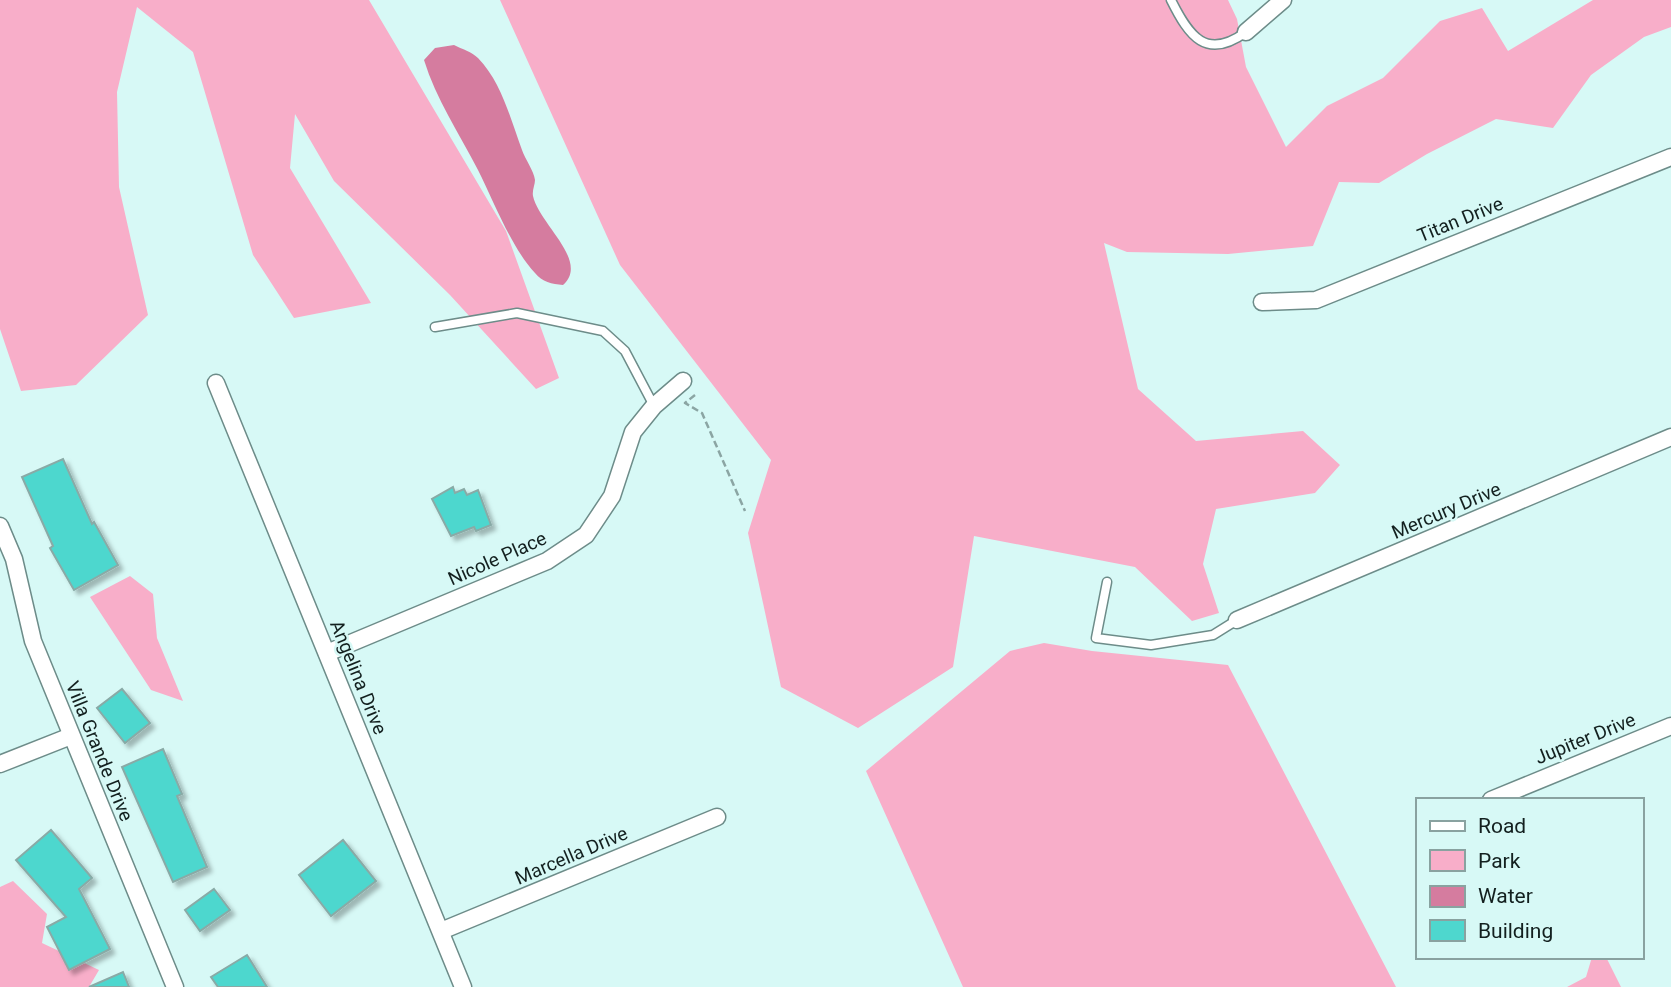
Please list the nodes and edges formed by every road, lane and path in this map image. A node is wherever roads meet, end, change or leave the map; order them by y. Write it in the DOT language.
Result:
graph roads {
  1 [pos="1171,0"];
  2 [pos="1283,0"];
  3 [pos="1246,32"];
  4 [pos="1671,157"];
  5 [pos="1262,302"];
  6 [pos="435,327"];
  7 [pos="683,381"];
  8 [pos="216,383"];
  9 [pos="695,395"];
  10 [pos="654,406"];
  11 [pos="1671,437"];
  12 [pos="746,511"];
  13 [pos="0,526"];
  14 [pos="1107,582"];
  15 [pos="1237,620"];
  16 [pos="327,653"];
  17 [pos="1670,730"];
  18 [pos="71,736"];
  19 [pos="0,764"];
  20 [pos="1518,794"];
  21 [pos="1500,798"];
  22 [pos="717,817"];
  23 [pos="440,931"];
  24 [pos="175,987"];
  25 [pos="463,987"];
  1 -- 3 [label="lane"];
  2 -- 3 [label="street"];
  4 -- 5 [label="street, Titan Drive"];
  6 -- 10 [label="lane"];
  7 -- 10 [label="street, Nicole Place"];
  8 -- 16 [label="street, Angelina Drive"];
  9 -- 12 [label="path"];
  10 -- 16 [label="street, Nicole Place"];
  11 -- 15 [label="street, Mercury Drive"];
  13 -- 18 [label="street, Villa Grande Drive"];
  14 -- 15 [label="lane"];
  16 -- 23 [label="street, Angelina Drive"];
  17 -- 20 [label="street, Jupiter Drive"];
  18 -- 19 [label="street"];
  18 -- 24 [label="street, Villa Grande Drive"];
  20 -- 21 [label="street, Jupiter Drive"];
  22 -- 23 [label="street, Marcella Drive"];
  23 -- 25 [label="street, Angelina Drive"];
}
